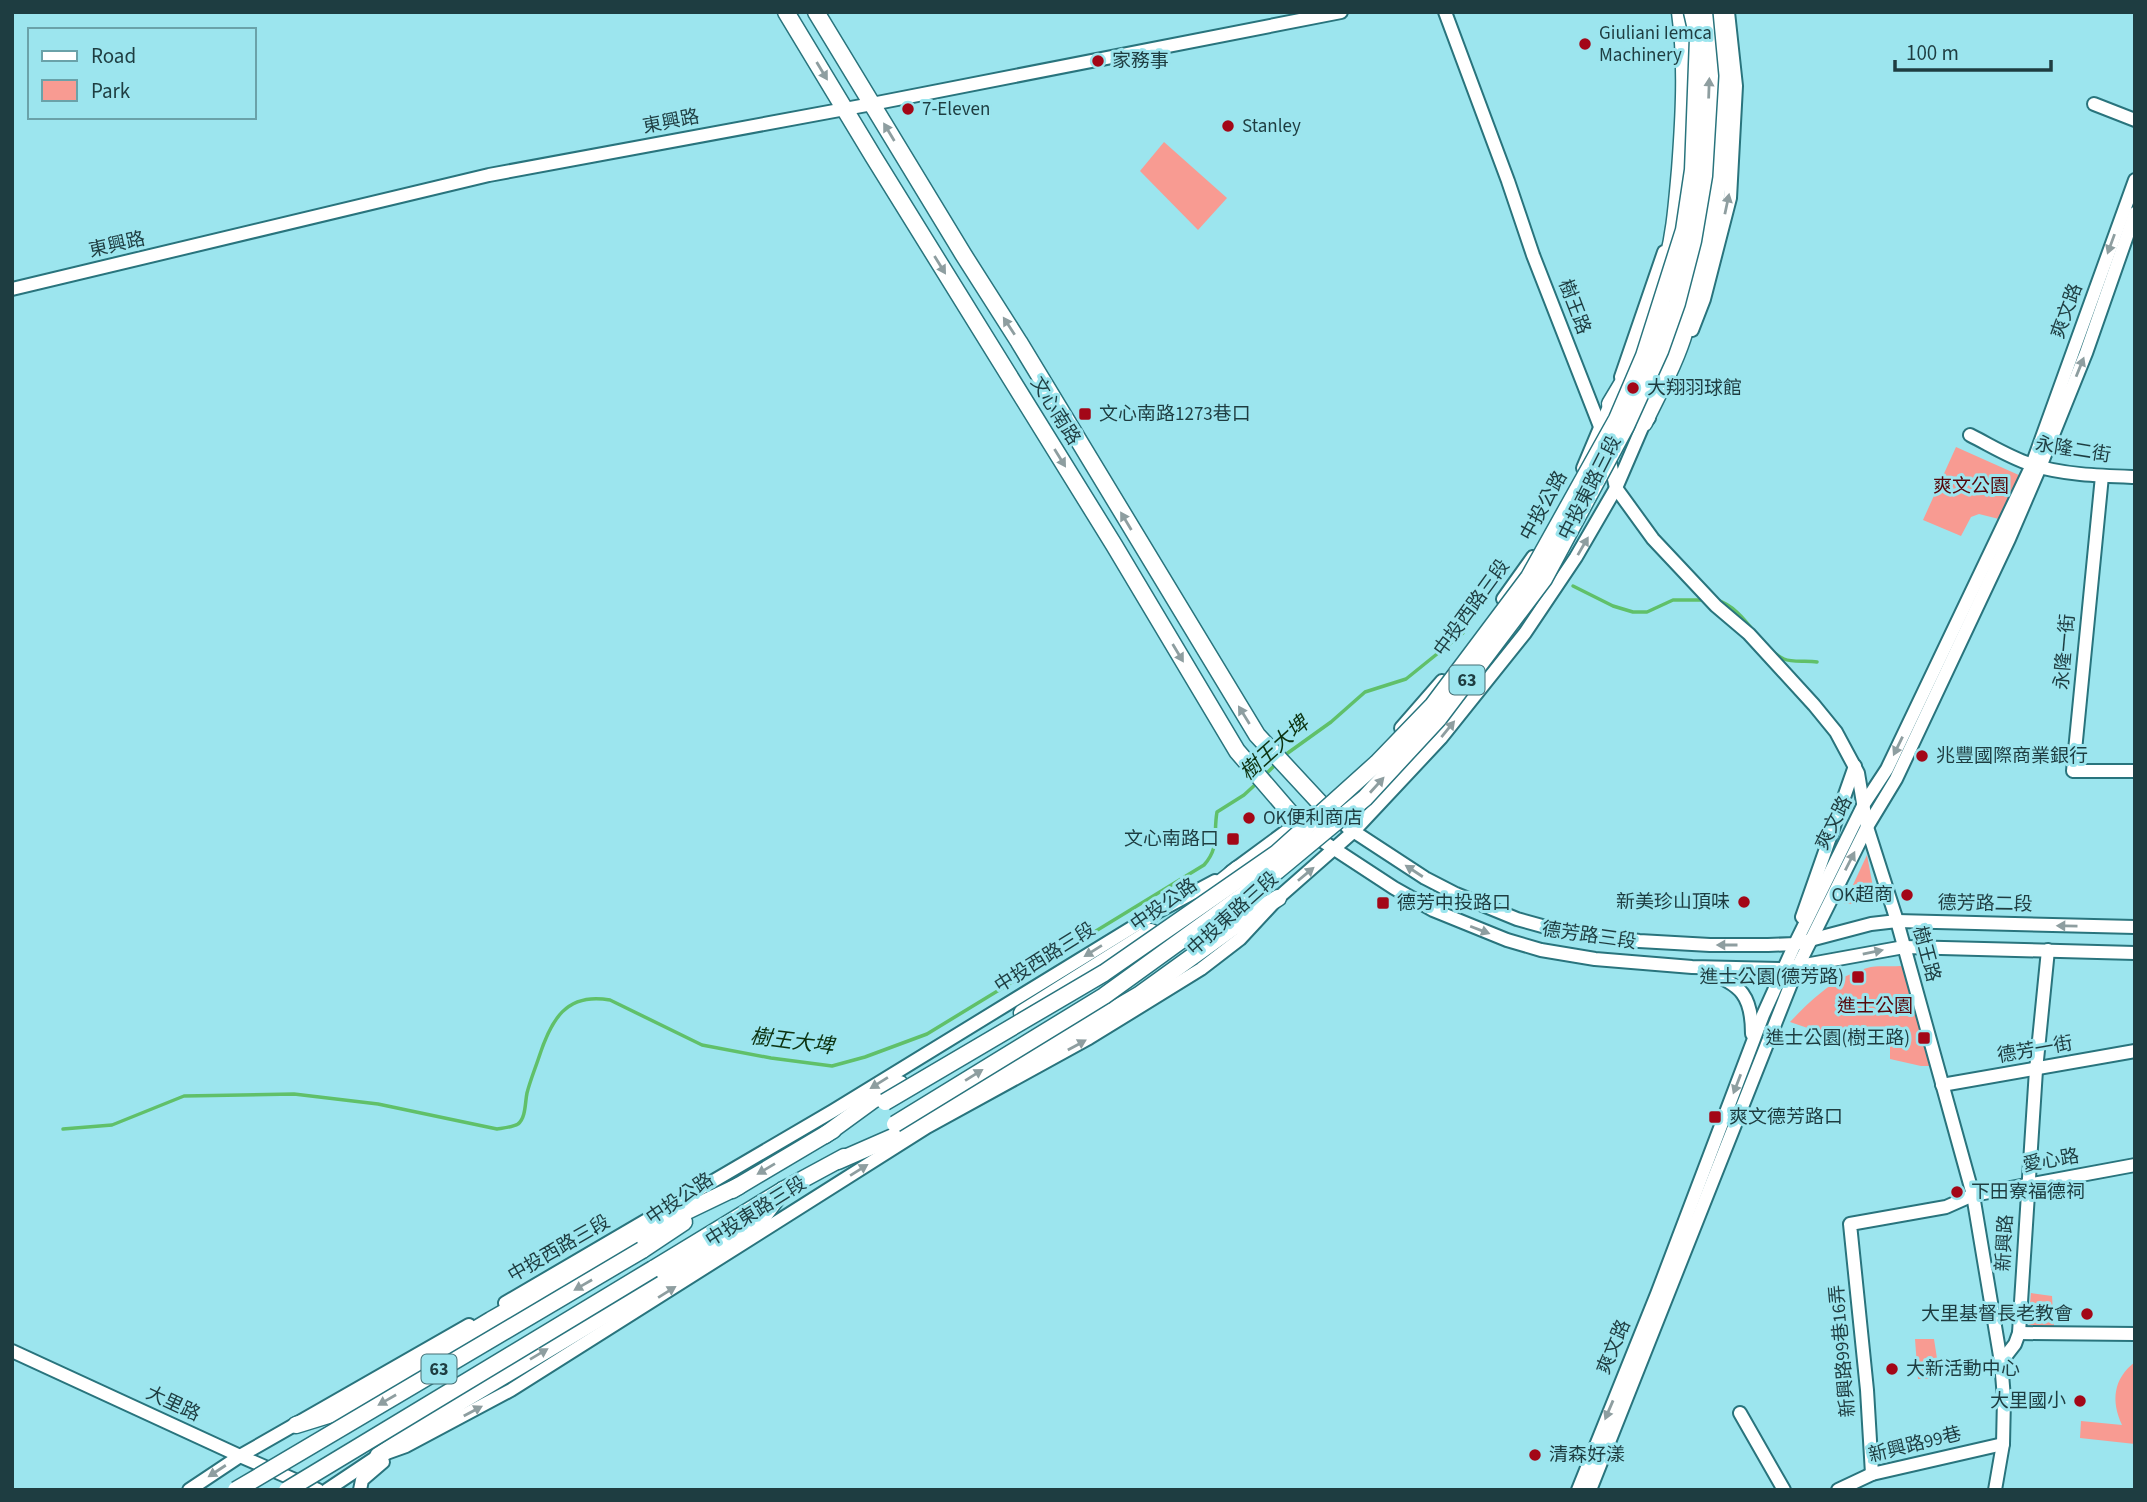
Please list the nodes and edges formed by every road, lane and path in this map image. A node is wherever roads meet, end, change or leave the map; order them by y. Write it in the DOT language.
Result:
graph roads {
  1 [pos="786,12"];
  2 [pos="816,12"];
  3 [pos="1340,12"];
  4 [pos="1445,12"];
  5 [pos="1674,12"];
  6 [pos="1680,12"];
  7 [pos="1692,12"];
  8 [pos="1704,12"];
  9 [pos="1717,12"];
  10 [pos="1728,12"];
  11 [pos="872,104"];
  12 [pos="2094,104"];
  13 [pos="845,109"];
  14 [pos="2135,120"];
  15 [pos="2135,180"];
  16 [pos="2135,213"];
  17 [pos="12,289"];
  18 [pos="1610,404"];
  19 [pos="1644,423"];
  20 [pos="1601,425"];
  21 [pos="1970,435"];
  22 [pos="2036,466"];
  23 [pos="2102,476"];
  24 [pos="2135,477"];
  25 [pos="1616,488"];
  26 [pos="1528,564"];
  27 [pos="1557,586"];
  28 [pos="1855,766"];
  29 [pos="2135,771"];
  30 [pos="1320,803"];
  31 [pos="1864,804"];
  32 [pos="1299,823"];
  33 [pos="1867,827"];
  34 [pos="1353,832"];
  35 [pos="1335,850"];
  36 [pos="1238,869"];
  37 [pos="1278,898"];
  38 [pos="1897,921"];
  39 [pos="2135,927"];
  40 [pos="1811,938"];
  41 [pos="1795,944"];
  42 [pos="1904,947"];
  43 [pos="2048,950"];
  44 [pos="2135,953"];
  45 [pos="1798,966"];
  46 [pos="1692,967"];
  47 [pos="1783,969"];
  48 [pos="1752,1043"];
  49 [pos="2135,1051"];
  50 [pos="2036,1070"];
  51 [pos="1942,1086"];
  52 [pos="825,1135"];
  53 [pos="838,1161"];
  54 [pos="2135,1165"];
  55 [pos="2028,1184"];
  56 [pos="739,1186"];
  57 [pos="783,1190"];
  58 [pos="1973,1195"];
  59 [pos="1850,1224"];
  60 [pos="2019,1333"];
  61 [pos="2135,1334"];
  62 [pos="12,1351"];
  63 [pos="2001,1362"];
  64 [pos="1740,1413"];
  65 [pos="296,1425"];
  66 [pos="2003,1444"];
  67 [pos="407,1446"];
  68 [pos="240,1456"];
  69 [pos="377,1456"];
  70 [pos="1872,1474"];
  71 [pos="189,1490"];
  72 [pos="236,1490"];
  73 [pos="287,1490"];
  74 [pos="318,1490"];
  75 [pos="327,1490"];
  76 [pos="360,1490"];
  77 [pos="1578,1490"];
  78 [pos="1590,1490"];
  79 [pos="1784,1490"];
  80 [pos="1839,1490"];
  81 [pos="1995,1490"];
  1 -- 13 [label="main road, 文心南路, one-way"];
  2 -- 11 [label="main road, 文心南路"];
  3 -- 11 [label="street, 東興路"];
  4 -- 20 [label="street, 樹王路"];
  5 -- 18 [label="street, 中投西路三段"];
  6 -- 18 [label="main road"];
  7 -- 52 [label="main road, 中投公路 / 63, bridge"];
  53 -- 8 [label="main road, 中投公路 / 63, one-way, bridge"];
  9 -- 19 [label="main road"];
  19 -- 10 [label="street, 中投東路三段, one-way"];
  11 -- 13 [label="street, 東興路"];
  30 -- 11 [label="main road, 文心南路, one-way"];
  12 -- 14 [label="street"];
  13 -- 17 [label="street, 東興路"];
  13 -- 32 [label="main road, 文心南路, one-way"];
  15 -- 22 [label="street, 爽文路, one-way"];
  22 -- 16 [label="street, 爽文路, one-way"];
  18 -- 20 [label="street, 中投西路三段"];
  19 -- 25 [label="street, 中投東路三段"];
  20 -- 25 [label="street, 樹王路"];
  20 -- 26 [label="street, 中投西路三段"];
  21 -- 22 [label="street, 永隆二街"];
  22 -- 23 [label="street, 永隆二街"];
  22 -- 31 [label="street, 爽文路, one-way"];
  22 -- 33 [label="street, 爽文路"];
  23 -- 24 [label="street, 永隆二街"];
  23 -- 29 [label="street, 永隆一街"];
  27 -- 25 [label="street, 中投東路三段, one-way"];
  25 -- 28 [label="street, 樹王路"];
  26 -- 27 [label="street"];
  26 -- 30 [label="street, 中投西路三段"];
  34 -- 27 [label="street, 中投東路三段, one-way"];
  28 -- 31 [label="street, 樹王路"];
  28 -- 41 [label="street"];
  30 -- 32 [label="street, 中投西路三段"];
  30 -- 34 [label="street, 德芳路三段"];
  31 -- 33 [label="street, 樹王路"];
  31 -- 41 [label="street, 爽文路"];
  32 -- 35 [label="street, 德芳路三段"];
  32 -- 36 [label="street, 中投西路三段"];
  33 -- 38 [label="street, 樹王路"];
  40 -- 33 [label="street, 爽文路, one-way"];
  34 -- 35 [label="street, 中投東路三段"];
  41 -- 34 [label="street, 德芳路三段, one-way"];
  37 -- 35 [label="street, 中投東路三段, one-way"];
  35 -- 46 [label="street, 德芳路三段, one-way"];
  36 -- 52 [label="main road"];
  36 -- 65 [label="street, 中投西路三段, one-way"];
  37 -- 53 [label="main road"];
  67 -- 37 [label="street, 中投東路三段, one-way"];
  39 -- 38 [label="street, 德芳路二段, one-way"];
  38 -- 40 [label="street, 德芳路二段"];
  38 -- 42 [label="street, 樹王路"];
  40 -- 41 [label="street, 德芳路二段"];
  40 -- 45 [label="street, 爽文路"];
  41 -- 47 [label="street, 爽文路"];
  42 -- 43 [label="street"];
  45 -- 42 [label="street, 德芳路三段, one-way"];
  42 -- 51 [label="street, 樹王路"];
  43 -- 44 [label="street"];
  43 -- 50 [label="street, 新興路"];
  45 -- 47 [label="street, 德芳路三段"];
  45 -- 78 [label="street, 爽文路"];
  46 -- 47 [label="street, 德芳路三段"];
  46 -- 48 [label="street"];
  47 -- 48 [label="street, 爽文路"];
  48 -- 77 [label="street, 爽文路, one-way"];
  49 -- 50 [label="street, 德芳一街"];
  50 -- 51 [label="street, 德芳一街"];
  50 -- 55 [label="street, 新興路"];
  51 -- 58 [label="street, 樹王路"];
  52 -- 56 [label="main road, 中投公路 / 63, one-way"];
  53 -- 57 [label="main road, 中投公路 / 63"];
  54 -- 55 [label="street, 愛心路"];
  55 -- 58 [label="street, 愛心路"];
  55 -- 60 [label="street, 新興路"];
  56 -- 65 [label="main road"];
  56 -- 72 [label="main road, 中投公路 / 63, one-way, bridge"];
  69 -- 57 [label="main road, one-way"];
  57 -- 73 [label="main road, 中投公路 / 63, bridge"];
  58 -- 59 [label="street, 愛心路"];
  58 -- 63 [label="street, 樹王路"];
  59 -- 70 [label="street, 新興路99巷16弄"];
  60 -- 61 [label="street"];
  60 -- 63 [label="street, 新興路"];
  62 -- 68 [label="street, 大里路"];
  63 -- 66 [label="street"];
  64 -- 79 [label="street"];
  65 -- 68 [label="street, 中投西路三段"];
  66 -- 70 [label="street, 新興路99巷"];
  66 -- 81 [label="street"];
  67 -- 69 [label="street, 中投東路三段"];
  67 -- 76 [label="street"];
  68 -- 71 [label="street, 中投西路三段, one-way"];
  68 -- 74 [label="street, 大里路"];
  69 -- 75 [label="street, 中投東路三段"];
  70 -- 80 [label="street, 新興路99巷"];
}
